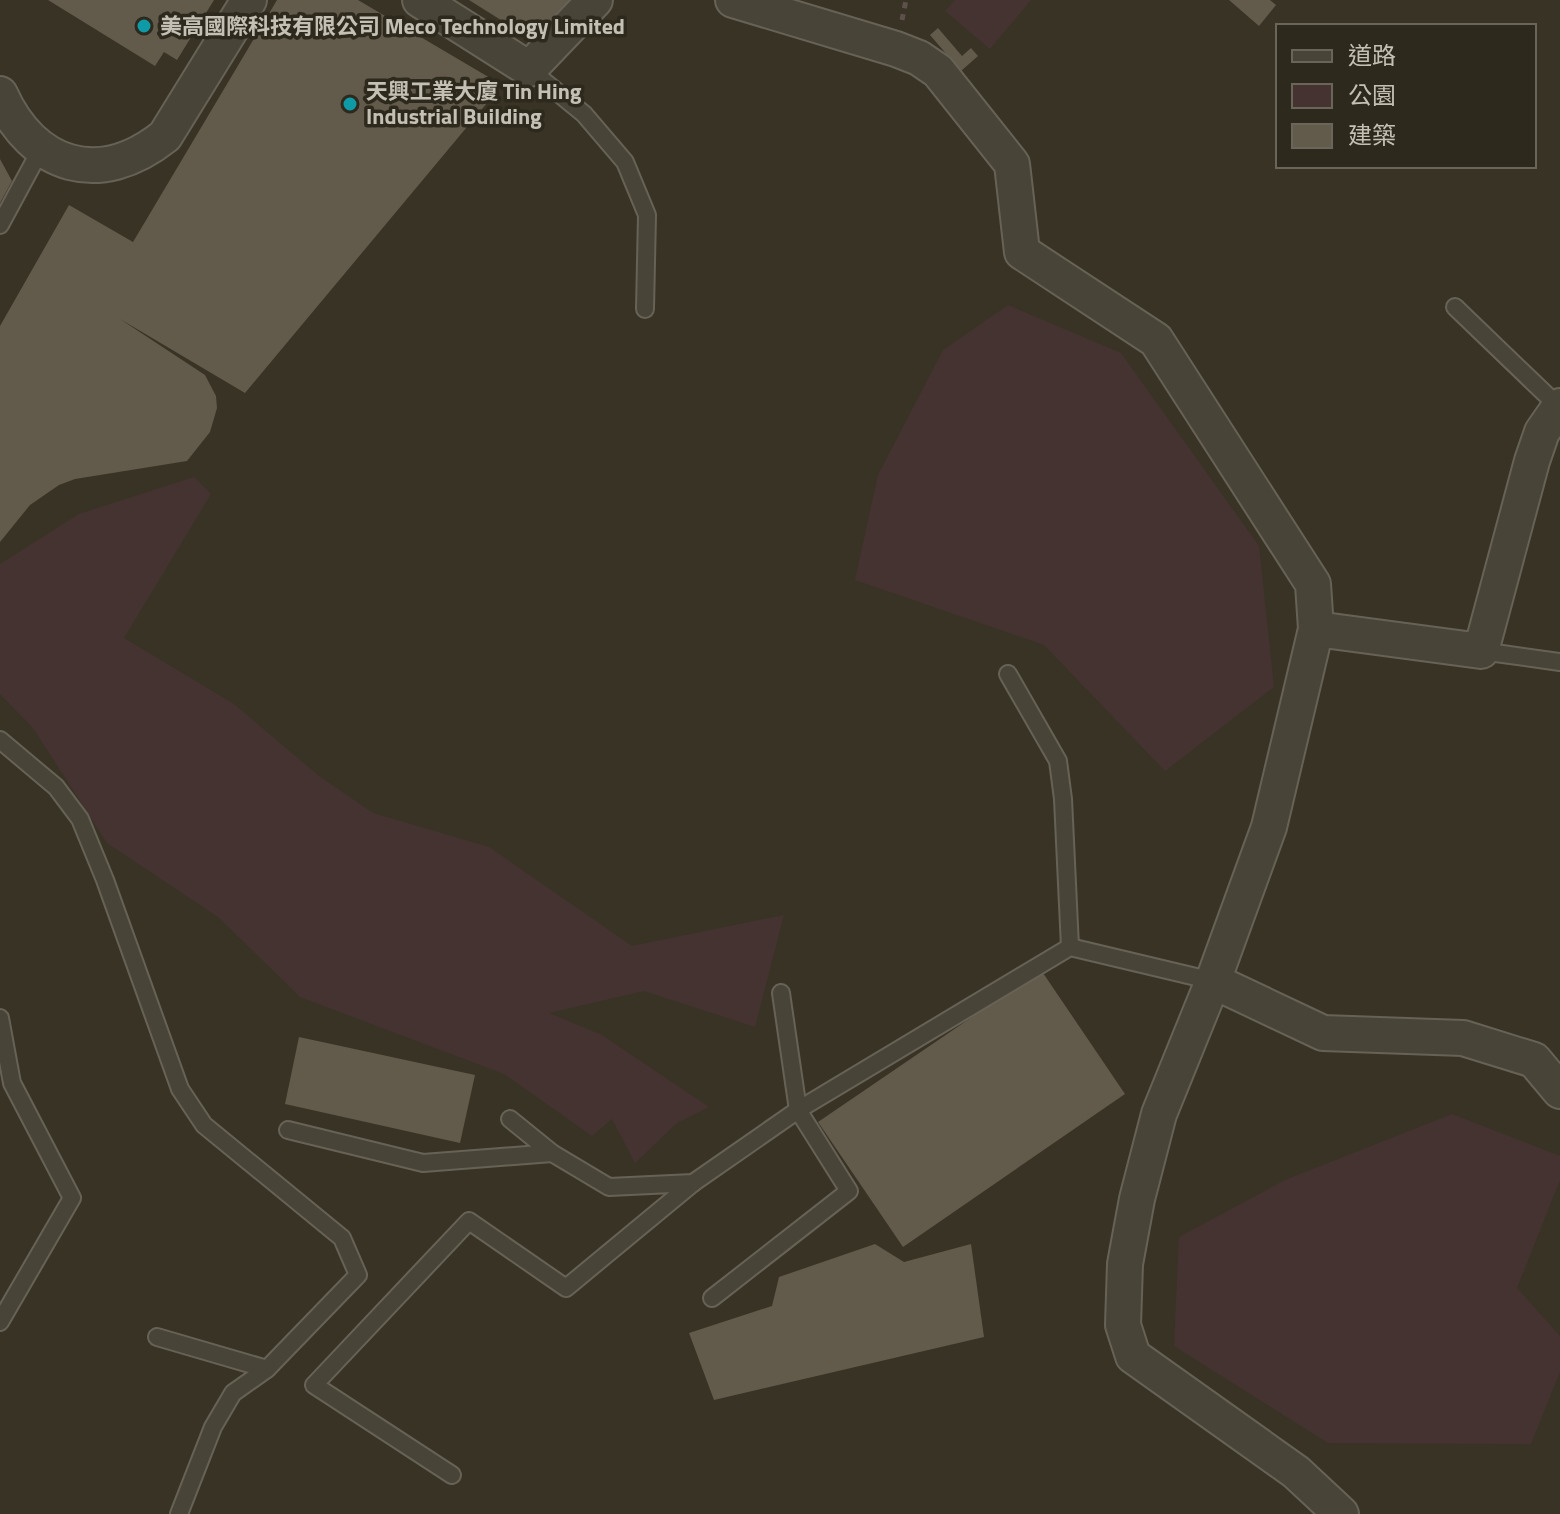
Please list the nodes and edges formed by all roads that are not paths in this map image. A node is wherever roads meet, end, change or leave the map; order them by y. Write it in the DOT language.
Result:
graph roads {
  1 [pos="249,0"];
  2 [pos="420,0"];
  3 [pos="595,0"];
  4 [pos="733,0"];
  5 [pos="529,69"];
  6 [pos="0,94"];
  7 [pos="41,149"];
  8 [pos="0,225"];
  9 [pos="1455,307"];
  10 [pos="645,309"];
  11 [pos="1560,407"];
  12 [pos="1316,629"];
  13 [pos="1481,651"];
  14 [pos="1560,662"];
  15 [pos="1008,674"];
  16 [pos="0,740"];
  17 [pos="1070,947"];
  18 [pos="1213,981"];
  19 [pos="781,993"];
  20 [pos="0,1018"];
  21 [pos="1560,1091"];
  22 [pos="798,1110"];
  23 [pos="510,1119"];
  24 [pos="288,1130"];
  25 [pos="552,1153"];
  26 [pos="693,1183"];
  27 [pos="712,1298"];
  28 [pos="0,1322"];
  29 [pos="157,1337"];
  30 [pos="267,1369"];
  31 [pos="452,1475"];
  32 [pos="179,1514"];
  33 [pos="1341,1514"];
  1 -- 7 [label="street"];
  2 -- 5 [label="street"];
  3 -- 5 [label="street"];
  4 -- 12 [label="street"];
  5 -- 10 [label="lane"];
  6 -- 7 [label="street"];
  7 -- 8 [label="lane"];
  9 -- 11 [label="lane"];
  11 -- 13 [label="street"];
  12 -- 13 [label="street"];
  12 -- 18 [label="street"];
  13 -- 14 [label="lane"];
  15 -- 17 [label="lane"];
  16 -- 30 [label="lane"];
  17 -- 18 [label="lane"];
  17 -- 22 [label="lane"];
  18 -- 21 [label="street"];
  18 -- 33 [label="street"];
  19 -- 22 [label="lane"];
  20 -- 28 [label="lane"];
  22 -- 26 [label="lane"];
  22 -- 27 [label="lane"];
  23 -- 25 [label="lane"];
  24 -- 25 [label="lane"];
  25 -- 26 [label="lane"];
  26 -- 31 [label="lane"];
  29 -- 30 [label="lane"];
  30 -- 32 [label="lane"];
}
